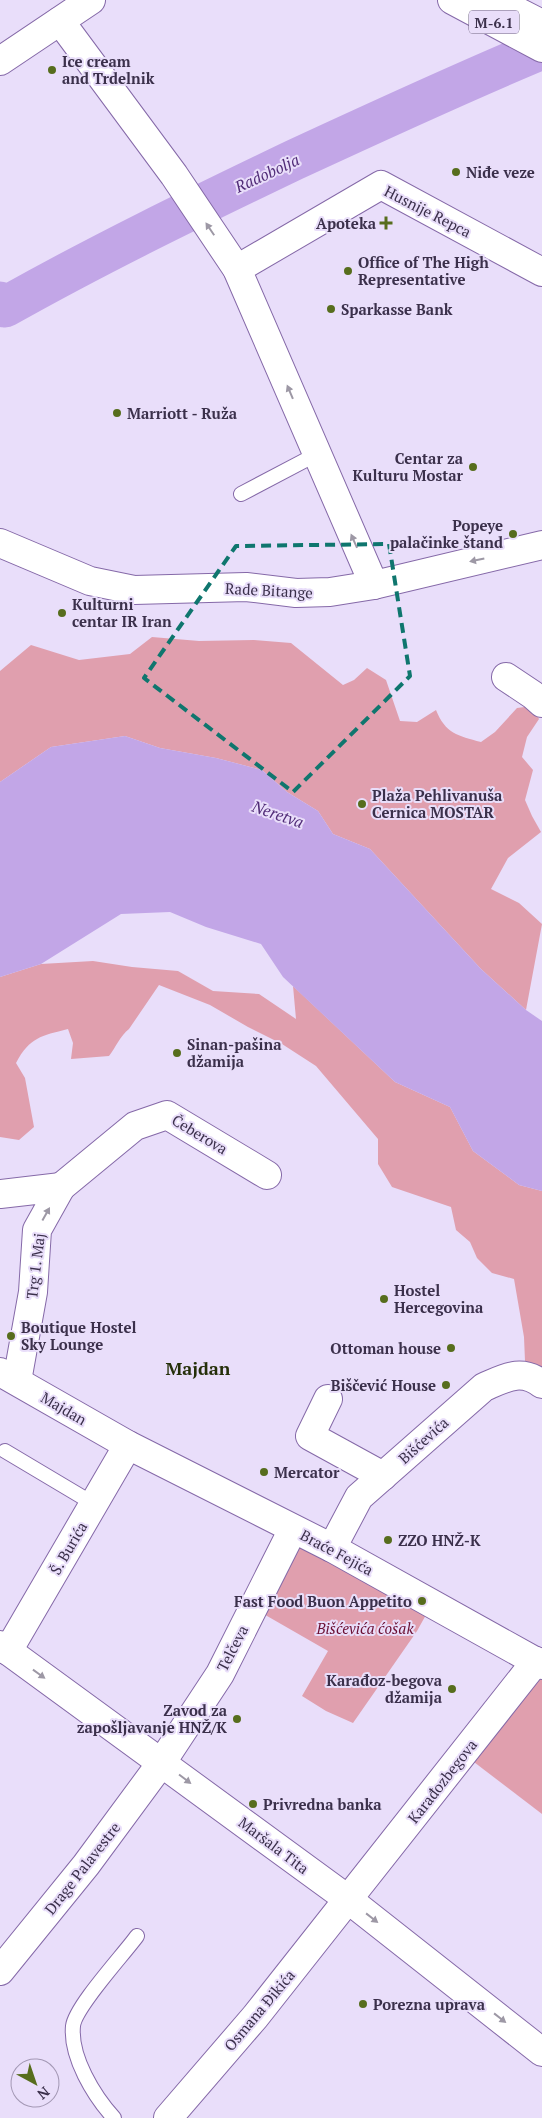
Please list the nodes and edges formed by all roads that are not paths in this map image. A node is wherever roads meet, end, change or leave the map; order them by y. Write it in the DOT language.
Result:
graph roads {
  1 [pos="91,0"];
  2 [pos="452,0"];
  3 [pos="495,0"];
  4 [pos="60,21"];
  5 [pos="540,39"];
  6 [pos="0,61"];
  7 [pos="237,269"];
  8 [pos="542,272"];
  9 [pos="316,454"];
  10 [pos="241,494"];
  11 [pos="0,543"];
  12 [pos="542,545"];
  13 [pos="374,585"];
  14 [pos="506,677"];
  15 [pos="542,703"];
  16 [pos="267,1175"];
  17 [pos="61,1187"];
  18 [pos="0,1194"];
  19 [pos="9,1377"];
  20 [pos="542,1384"];
  21 [pos="328,1399"];
  22 [pos="128,1445"];
  23 [pos="6,1451"];
  24 [pos="383,1476"];
  25 [pos="94,1504"];
  26 [pos="293,1529"];
  27 [pos="332,1548"];
  28 [pos="4,1648"];
  29 [pos="539,1663"];
  30 [pos="162,1762"];
  31 [pos="349,1900"];
  32 [pos="137,1936"];
  33 [pos="0,1971"];
  34 [pos="542,2052"];
  35 [pos="114,2118"];
  36 [pos="168,2118"];
  1 -- 4 [label="street"];
  2 -- 5 [label="street, M-6.1"];
  3 -- 5 [label="street, M-6.1"];
  4 -- 6 [label="street"];
  7 -- 4 [label="street, one-way"];
  7 -- 8 [label="street, Husnije Repca"];
  9 -- 7 [label="street, one-way"];
  9 -- 10 [label="lane"];
  13 -- 9 [label="street, one-way"];
  11 -- 13 [label="street, Rade Bitange"];
  12 -- 13 [label="street, Rade Bitange, one-way"];
  14 -- 15 [label="street"];
  16 -- 17 [label="street, Čeberova"];
  17 -- 18 [label="street"];
  19 -- 17 [label="street, Trg 1. Maj, one-way"];
  19 -- 22 [label="street, Majdan"];
  20 -- 24 [label="street, Bišćevića"];
  21 -- 24 [label="street"];
  22 -- 25 [label="street, Š. Burića"];
  22 -- 26 [label="street, Braće Fejića"];
  23 -- 25 [label="lane"];
  24 -- 27 [label="street, Bišćevića"];
  25 -- 28 [label="street, Š. Burića"];
  26 -- 27 [label="street, Braće Fejića"];
  26 -- 30 [label="street, Telčeva"];
  27 -- 29 [label="street, Braće Fejića"];
  28 -- 30 [label="street, Maršala Tita, one-way"];
  29 -- 31 [label="street, Karađozbegova"];
  30 -- 31 [label="street, Maršala Tita, one-way"];
  30 -- 33 [label="street, Drage Palavestre"];
  31 -- 34 [label="street, Maršala Tita, one-way"];
  31 -- 36 [label="street, Osmana Đikića"];
  32 -- 35 [label="lane"];
}
